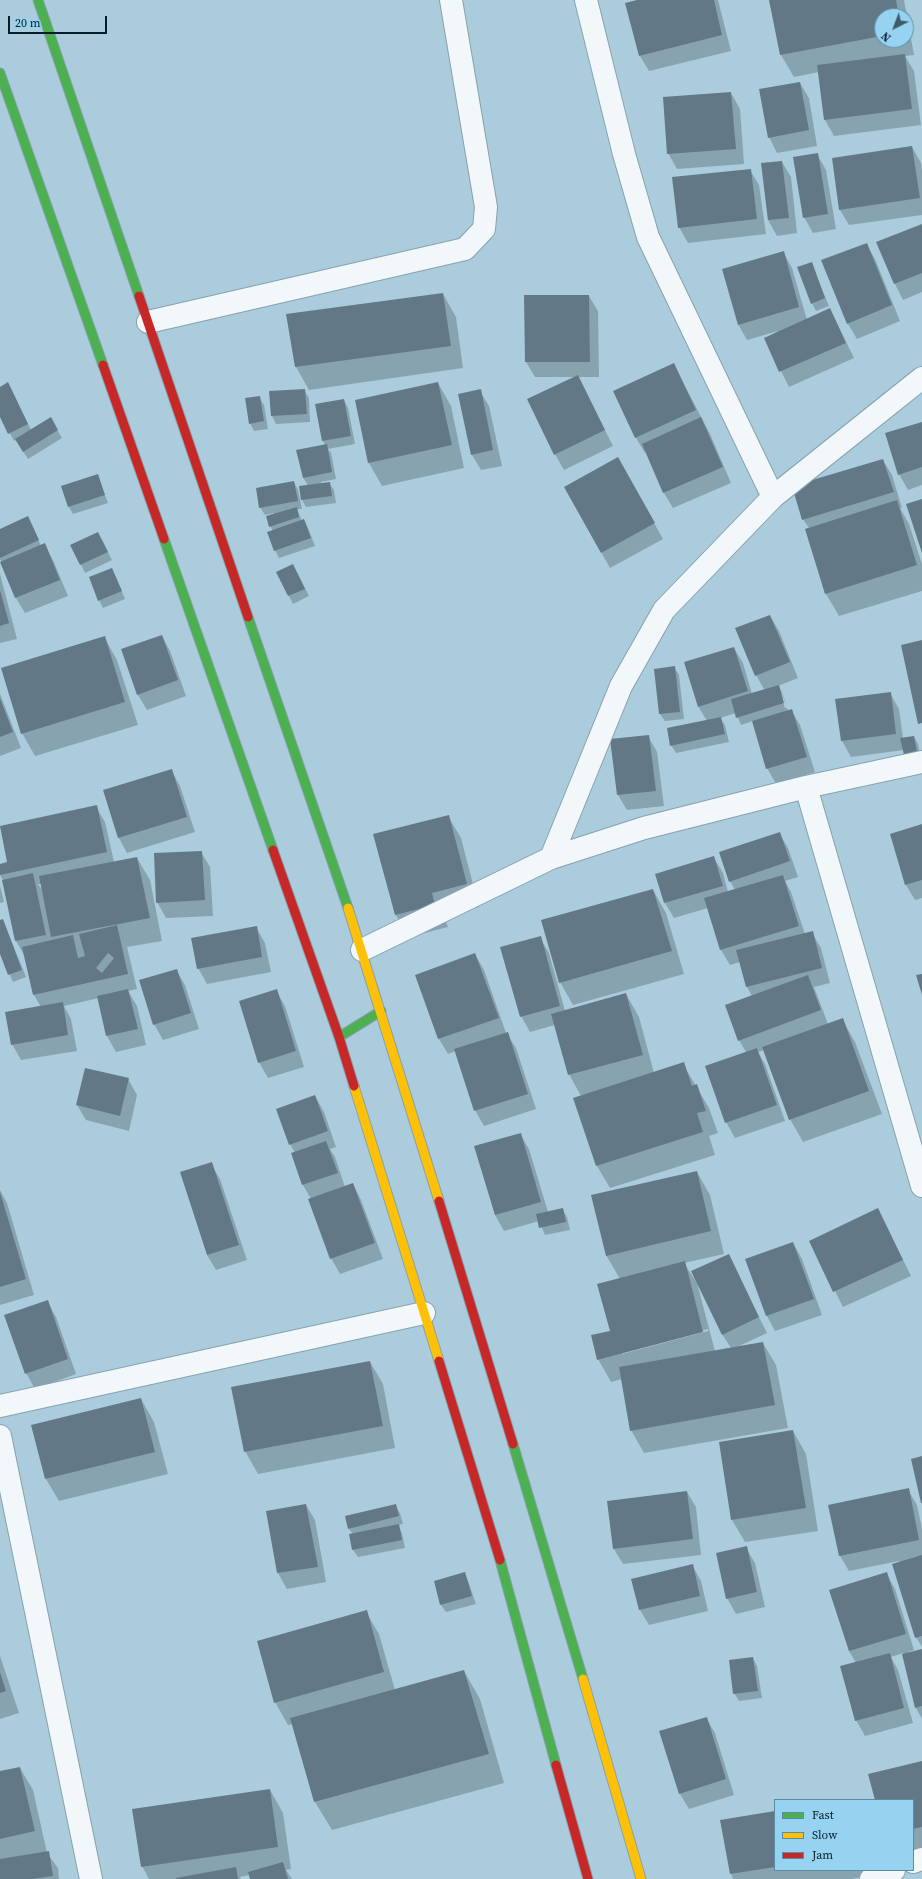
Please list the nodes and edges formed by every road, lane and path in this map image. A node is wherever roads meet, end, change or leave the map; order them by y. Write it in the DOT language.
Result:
graph roads {
  1 [pos="38,0"];
  2 [pos="451,0"];
  3 [pos="586,0"];
  4 [pos="0,73"];
  5 [pos="148,322"];
  6 [pos="922,378"];
  7 [pos="773,496"];
  8 [pos="922,762"];
  9 [pos="806,788"];
  10 [pos="551,858"];
  11 [pos="362,950"];
  12 [pos="381,1011"];
  13 [pos="339,1037"];
  14 [pos="922,1186"];
  15 [pos="424,1313"];
  16 [pos="0,1406"];
  17 [pos="0,1436"];
  18 [pos="891,1871"];
  19 [pos="91,1879"];
  20 [pos="588,1879"];
  21 [pos="641,1879"];
  22 [pos="871,1879"];
  1 -- 5 [label="main road"];
  2 -- 5 [label="street"];
  3 -- 7 [label="street"];
  4 -- 13 [label="main road"];
  5 -- 11 [label="main road"];
  6 -- 7 [label="street"];
  7 -- 10 [label="street"];
  8 -- 9 [label="street"];
  9 -- 10 [label="street"];
  9 -- 14 [label="street"];
  10 -- 11 [label="street"];
  11 -- 12 [label="main road"];
  12 -- 13 [label="main road"];
  12 -- 21 [label="main road"];
  13 -- 15 [label="main road"];
  15 -- 16 [label="street"];
  15 -- 20 [label="main road"];
  17 -- 19 [label="street"];
  18 -- 22 [label="street"];
}
